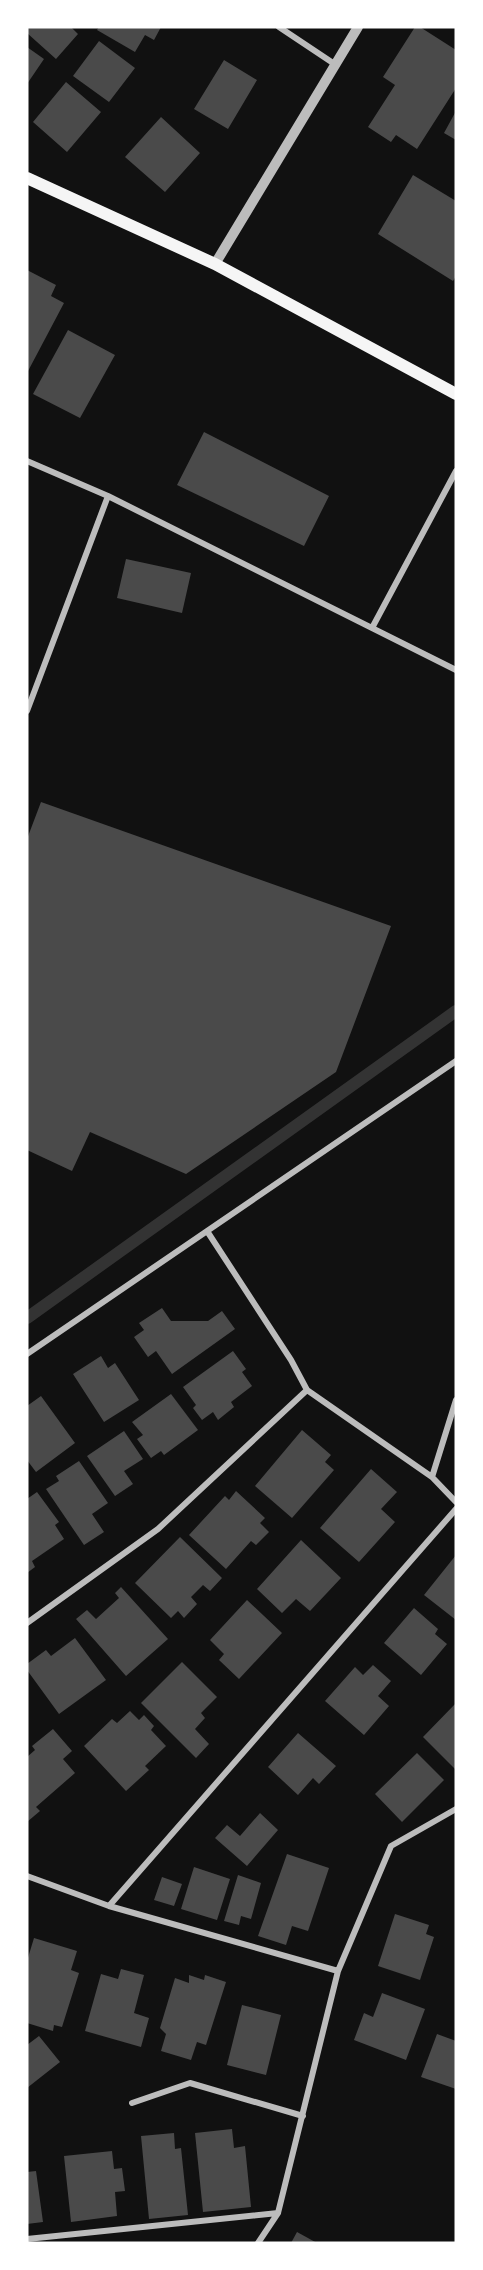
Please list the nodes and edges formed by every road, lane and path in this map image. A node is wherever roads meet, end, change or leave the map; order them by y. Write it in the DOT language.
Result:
graph roads {
  1 [pos="279,27"];
  2 [pos="358,27"];
  3 [pos="336,65"];
  4 [pos="27,178"];
  5 [pos="215,264"];
  6 [pos="456,394"];
  7 [pos="27,461"];
  8 [pos="456,471"];
  9 [pos="108,496"];
  10 [pos="372,628"];
  11 [pos="456,670"];
  12 [pos="28,708"];
  13 [pos="456,1061"];
  14 [pos="207,1231"];
  15 [pos="27,1354"];
  16 [pos="307,1390"];
  17 [pos="456,1400"];
  18 [pos="432,1477"];
  19 [pos="456,1502"];
  20 [pos="456,1509"];
  21 [pos="27,1623"];
  22 [pos="456,1809"];
  23 [pos="27,1876"];
  24 [pos="109,1906"];
  25 [pos="338,1971"];
  26 [pos="132,2103"];
  27 [pos="303,2116"];
  28 [pos="278,2213"];
  29 [pos="27,2238"];
  30 [pos="258,2243"];
  1 -- 3 [label="street"];
  2 -- 3 [label="street"];
  3 -- 5 [label="street"];
  4 -- 5 [label="main road"];
  5 -- 6 [label="main road"];
  7 -- 9 [label="street"];
  8 -- 10 [label="street"];
  9 -- 10 [label="street"];
  9 -- 12 [label="street"];
  10 -- 11 [label="street"];
  13 -- 14 [label="street"];
  14 -- 15 [label="street"];
  14 -- 16 [label="street"];
  16 -- 18 [label="street"];
  16 -- 21 [label="street"];
  17 -- 18 [label="street"];
  18 -- 19 [label="street"];
  20 -- 24 [label="street"];
  22 -- 25 [label="street"];
  23 -- 24 [label="street"];
  24 -- 25 [label="street"];
  25 -- 27 [label="street"];
  26 -- 27 [label="street"];
  27 -- 28 [label="street"];
  28 -- 29 [label="street"];
  28 -- 30 [label="street"];
}
